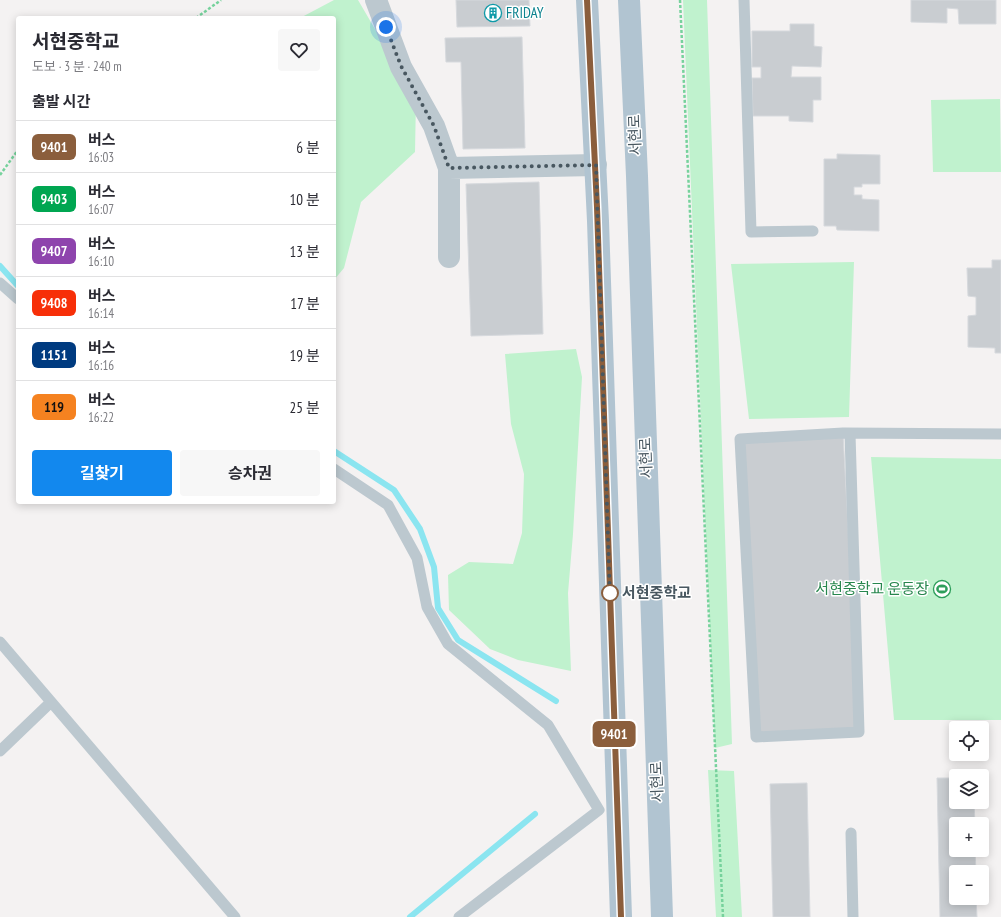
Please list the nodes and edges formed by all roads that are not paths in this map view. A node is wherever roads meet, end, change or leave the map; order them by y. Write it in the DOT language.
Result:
graph roads {
  1 [pos="376,0"];
  2 [pos="587,0"];
  3 [pos="629,0"];
  4 [pos="744,0"];
  5 [pos="596,165"];
  6 [pos="449,168"];
  7 [pos="813,231"];
  8 [pos="449,257"];
  9 [pos="0,283"];
  10 [pos="16,297"];
  11 [pos="850,434"];
  12 [pos="1001,434"];
  13 [pos="336,471"];
  14 [pos="0,642"];
  15 [pos="51,702"];
  16 [pos="0,751"];
  17 [pos="850,833"];
  18 [pos="235,917"];
  19 [pos="459,917"];
  20 [pos="621,917"];
  21 [pos="662,917"];
  22 [pos="853,917"];
  1 -- 6 [label="street"];
  2 -- 5 [label="main road"];
  3 -- 21 [label="main road, 서현로"];
  4 -- 7 [label="lane"];
  5 -- 6 [label="street"];
  5 -- 20 [label="main road"];
  6 -- 8 [label="street"];
  9 -- 10 [label="lane"];
  11 -- 11 [label="lane"];
  11 -- 12 [label="lane"];
  13 -- 19 [label="lane"];
  14 -- 15 [label="lane"];
  15 -- 16 [label="lane"];
  15 -- 18 [label="lane"];
  17 -- 22 [label="lane"];
}
